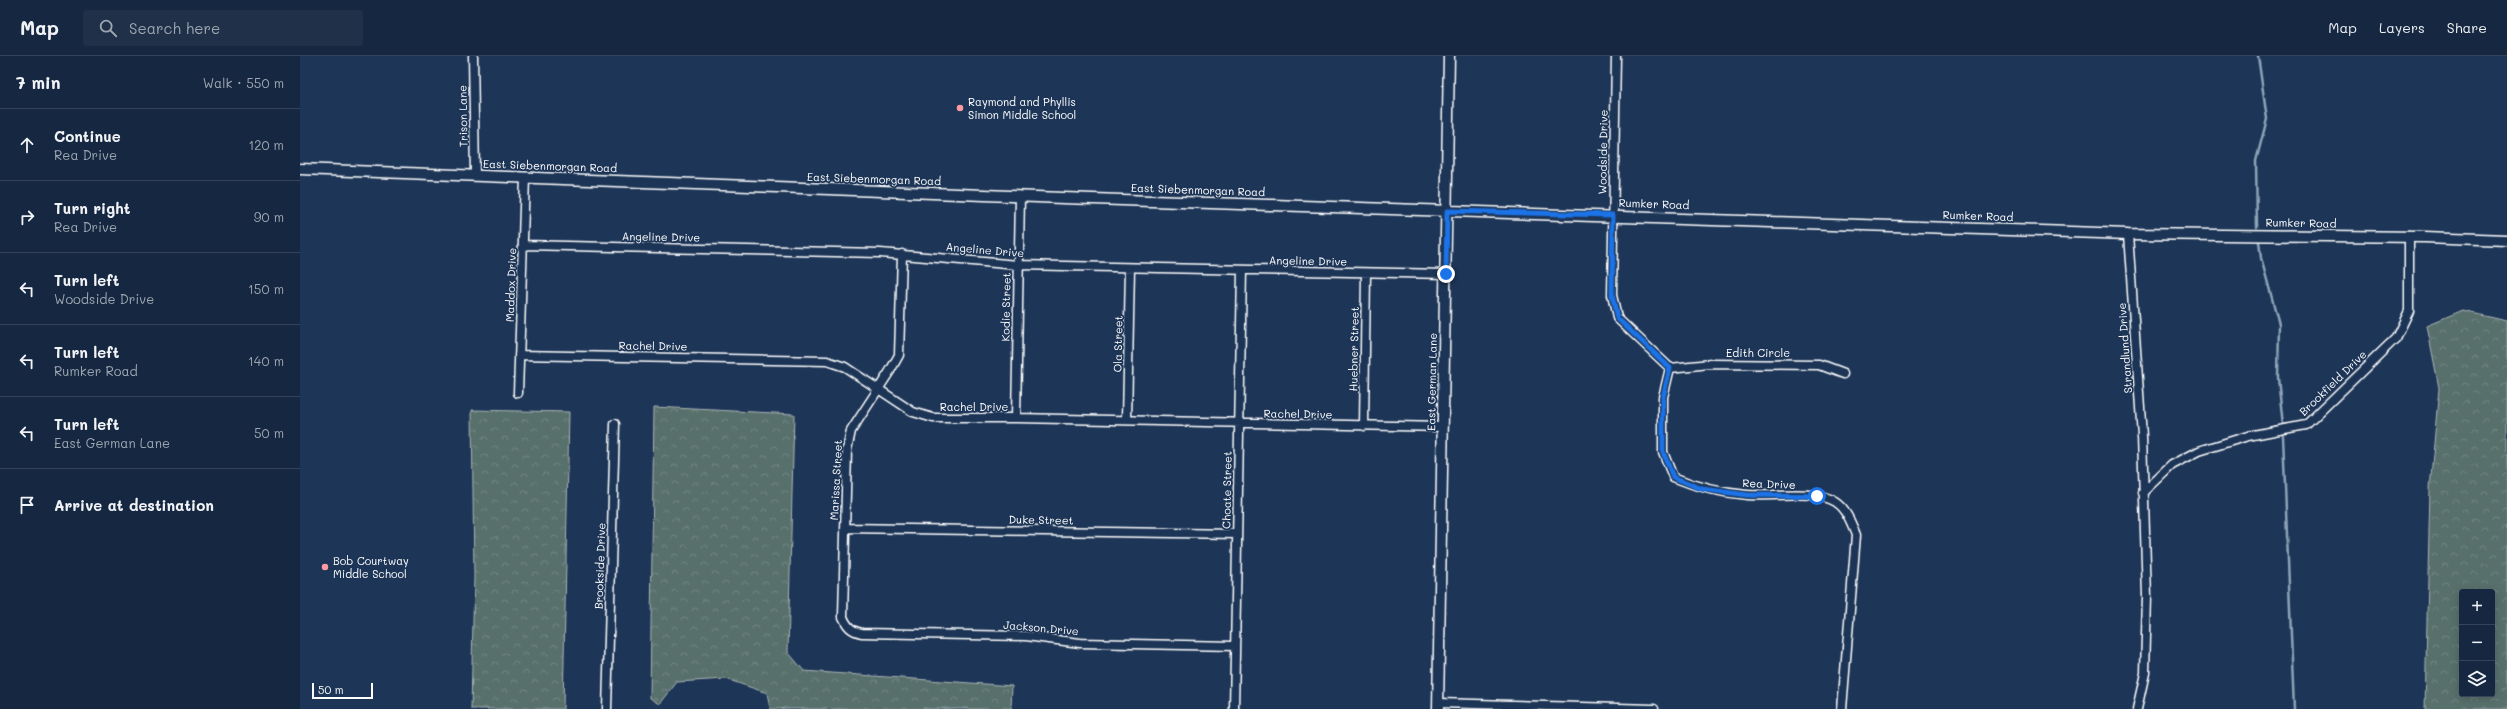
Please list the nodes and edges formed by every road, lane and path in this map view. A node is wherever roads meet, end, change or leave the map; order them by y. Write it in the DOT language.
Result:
graph roads {
  1 [pos="473,56"];
  2 [pos="1449,56"];
  3 [pos="1616,56"];
  4 [pos="300,169"];
  5 [pos="475,175"];
  6 [pos="525,177"];
  7 [pos="1020,196"];
  8 [pos="1447,211"];
  9 [pos="1613,215"];
  10 [pos="2128,234"];
  11 [pos="2409,236"];
  12 [pos="2507,240"];
  13 [pos="523,245"];
  14 [pos="902,254"];
  15 [pos="1018,265"];
  16 [pos="1130,268"];
  17 [pos="1242,270"];
  18 [pos="1366,273"];
  19 [pos="1446,274"];
  20 [pos="520,355"];
  21 [pos="1670,368"];
  22 [pos="1843,374"];
  23 [pos="878,388"];
  24 [pos="518,393"];
  25 [pos="1016,418"];
  26 [pos="1127,420"];
  27 [pos="615,424"];
  28 [pos="1239,424"];
  29 [pos="1364,426"];
  30 [pos="1443,427"];
  31 [pos="2143,493"];
  32 [pos="845,528"];
  33 [pos="1237,534"];
  34 [pos="846,625"];
  35 [pos="1235,646"];
  36 [pos="1438,706"];
  37 [pos="607,709"];
  38 [pos="1234,709"];
  39 [pos="1654,709"];
  40 [pos="1842,709"];
  41 [pos="2137,709"];
  1 -- 5 [label="street, Trison Lane"];
  2 -- 8 [label="street, East German Lane"];
  3 -- 9 [label="street, Woodside Drive"];
  4 -- 5 [label="street, East Siebenmorgan Road"];
  5 -- 6 [label="street, East Siebenmorgan Road"];
  6 -- 7 [label="street, East Siebenmorgan Road"];
  6 -- 13 [label="street, Maddox Drive"];
  7 -- 8 [label="street, East Siebenmorgan Road"];
  7 -- 15 [label="street, Kodie Street"];
  8 -- 9 [label="street, Rumker Road"];
  8 -- 19 [label="street, East German Lane"];
  9 -- 10 [label="street, Rumker Road"];
  9 -- 21 [label="street, Woodside Drive"];
  10 -- 11 [label="street, Rumker Road"];
  10 -- 31 [label="street, Strandlund Drive"];
  11 -- 12 [label="street, Rumker Road"];
  11 -- 31 [label="street, Brookfield Drive"];
  13 -- 14 [label="street, Angeline Drive"];
  13 -- 20 [label="street, Maddox Drive"];
  14 -- 15 [label="street, Angeline Drive"];
  14 -- 23 [label="street, Marissa Street"];
  15 -- 16 [label="street, Angeline Drive"];
  15 -- 25 [label="street, Kodie Street"];
  16 -- 17 [label="street, Angeline Drive"];
  16 -- 26 [label="street, Ola Street"];
  17 -- 18 [label="street, Angeline Drive"];
  17 -- 28 [label="street, Choate Street"];
  18 -- 19 [label="street, Angeline Drive"];
  18 -- 29 [label="street, Huebner Street"];
  19 -- 30 [label="street, East German Lane"];
  20 -- 23 [label="street, Rachel Drive"];
  20 -- 24 [label="street, Maddox Drive"];
  21 -- 22 [label="street, Edith Circle"];
  21 -- 40 [label="street, Rea Drive"];
  23 -- 25 [label="street, Rachel Drive"];
  23 -- 32 [label="street, Marissa Street"];
  25 -- 26 [label="street, Rachel Drive"];
  26 -- 28 [label="street, Rachel Drive"];
  27 -- 37 [label="street, Brookside Drive"];
  28 -- 29 [label="street, Rachel Drive"];
  28 -- 33 [label="street, Choate Street"];
  29 -- 30 [label="street, Rachel Drive"];
  30 -- 36 [label="street, East German Lane"];
  31 -- 41 [label="street"];
  32 -- 33 [label="street, Duke Street"];
  32 -- 34 [label="street, Marissa Street"];
  33 -- 35 [label="street, Choate Street"];
  34 -- 35 [label="street, Jackson Drive"];
  35 -- 38 [label="street, Choate Street"];
  36 -- 39 [label="street"];
}
